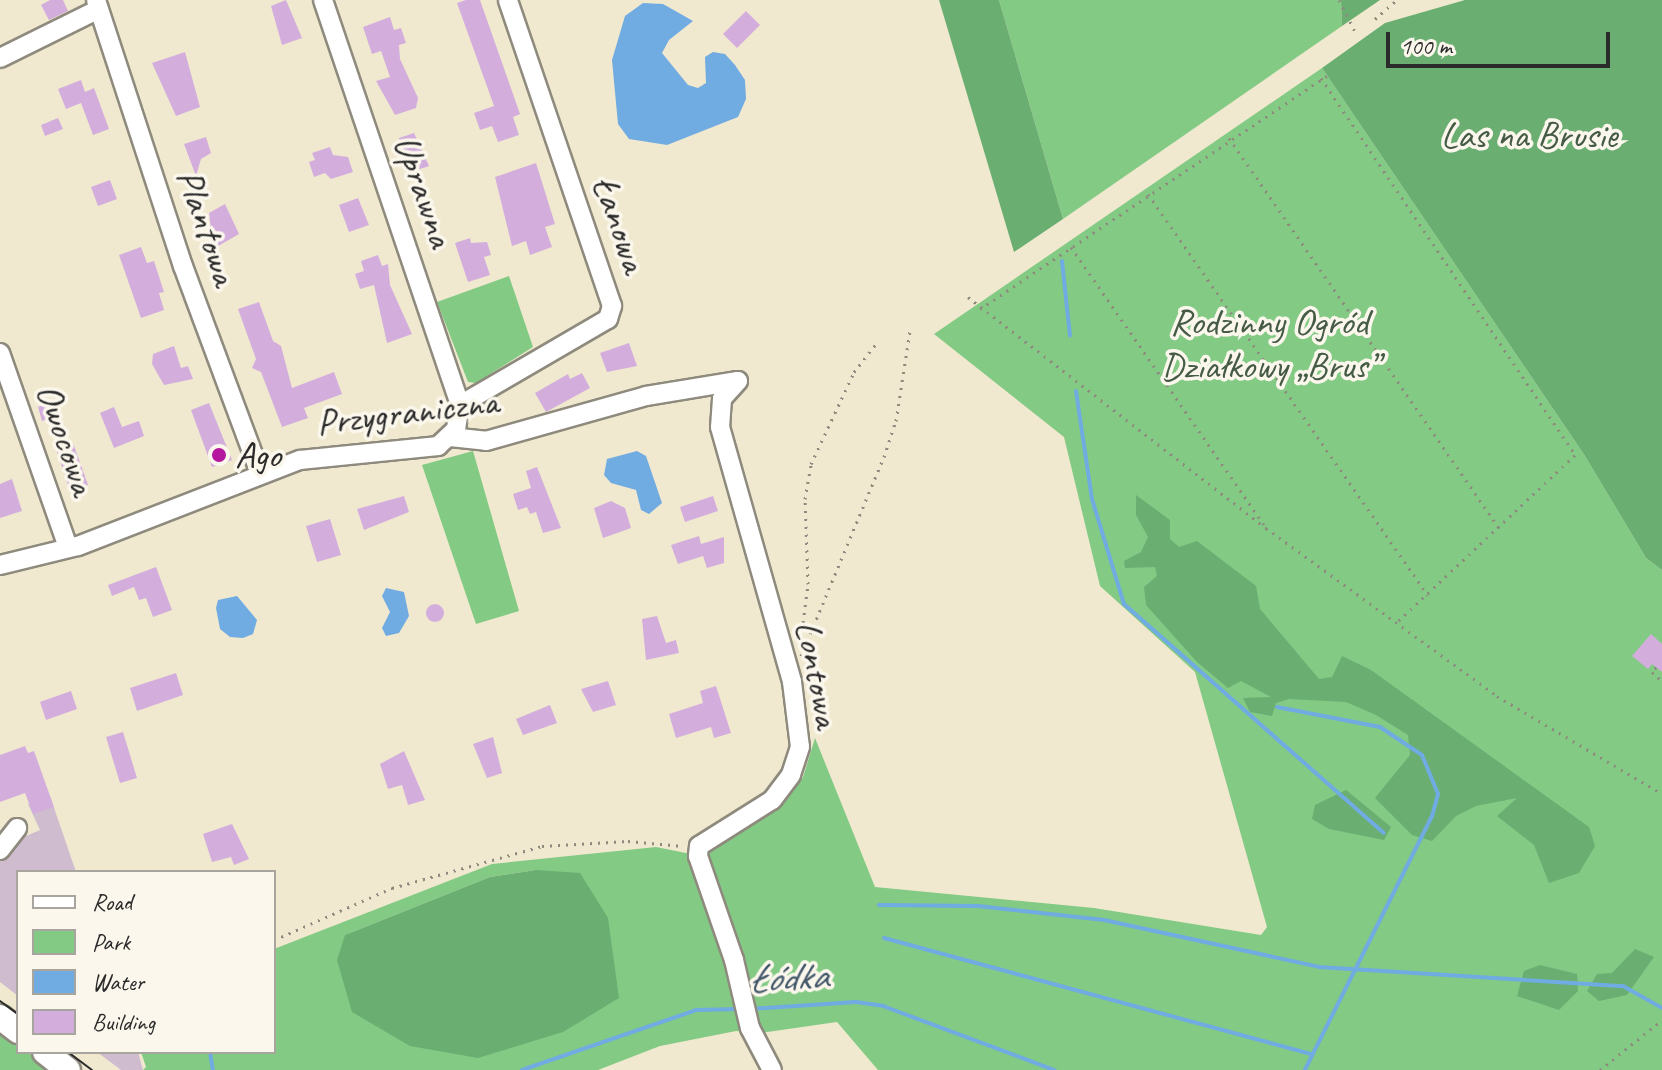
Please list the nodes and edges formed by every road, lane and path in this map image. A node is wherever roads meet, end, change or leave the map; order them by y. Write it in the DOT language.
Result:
graph roads {
  1 [pos="323,0"];
  2 [pos="508,0"];
  3 [pos="1339,0"];
  4 [pos="1397,0"];
  5 [pos="97,4"];
  6 [pos="1375,19"];
  7 [pos="1354,30"];
  8 [pos="0,58"];
  9 [pos="1327,76"];
  10 [pos="1321,78"];
  11 [pos="1229,138"];
  12 [pos="1148,194"];
  13 [pos="1071,247"];
  14 [pos="968,297"];
  15 [pos="980,309"];
  16 [pos="910,331"];
  17 [pos="876,344"];
  18 [pos="0,353"];
  19 [pos="738,381"];
  20 [pos="460,405"];
  21 [pos="450,437"];
  22 [pos="260,473"];
  23 [pos="1266,528"];
  24 [pos="1500,530"];
  25 [pos="68,547"];
  26 [pos="0,565"];
  27 [pos="1428,595"];
  28 [pos="1396,623"];
  29 [pos="1656,667"];
  30 [pos="1662,681"];
  31 [pos="1662,794"];
  32 [pos="17,828"];
  33 [pos="699,846"];
  34 [pos="0,850"];
  35 [pos="276,939"];
  36 [pos="0,1017"];
  37 [pos="1662,1020"];
  38 [pos="16,1029"];
  39 [pos="48,1054"];
  40 [pos="68,1070"];
  41 [pos="772,1070"];
  42 [pos="1600,1070"];
  1 -- 20 [label="street, Uprawna"];
  2 -- 20 [label="street, Łanowa"];
  3 -- 7 [label="path"];
  4 -- 6 [label="path"];
  5 -- 8 [label="street"];
  5 -- 22 [label="street, Plantowa"];
  9 -- 10 [label="path"];
  10 -- 11 [label="path"];
  10 -- 24 [label="path"];
  11 -- 12 [label="path"];
  11 -- 24 [label="path"];
  12 -- 13 [label="path"];
  12 -- 27 [label="path"];
  13 -- 15 [label="path"];
  13 -- 23 [label="path"];
  14 -- 15 [label="path"];
  15 -- 23 [label="path"];
  16 -- 17 [label="path"];
  18 -- 25 [label="street, Owocowa"];
  19 -- 21 [label="street, Przygraniczna"];
  19 -- 33 [label="street, Lontowa"];
  20 -- 21 [label="street"];
  21 -- 22 [label="street, Przygraniczna"];
  22 -- 25 [label="street, Przygraniczna"];
  23 -- 28 [label="path"];
  24 -- 27 [label="path"];
  25 -- 26 [label="street, Przygraniczna"];
  27 -- 28 [label="path"];
  28 -- 31 [label="path"];
  29 -- 30 [label="path"];
  32 -- 34 [label="street"];
  33 -- 35 [label="path"];
  33 -- 41 [label="street"];
  36 -- 38 [label="main road"];
  37 -- 42 [label="path"];
  39 -- 40 [label="main road"];
}
